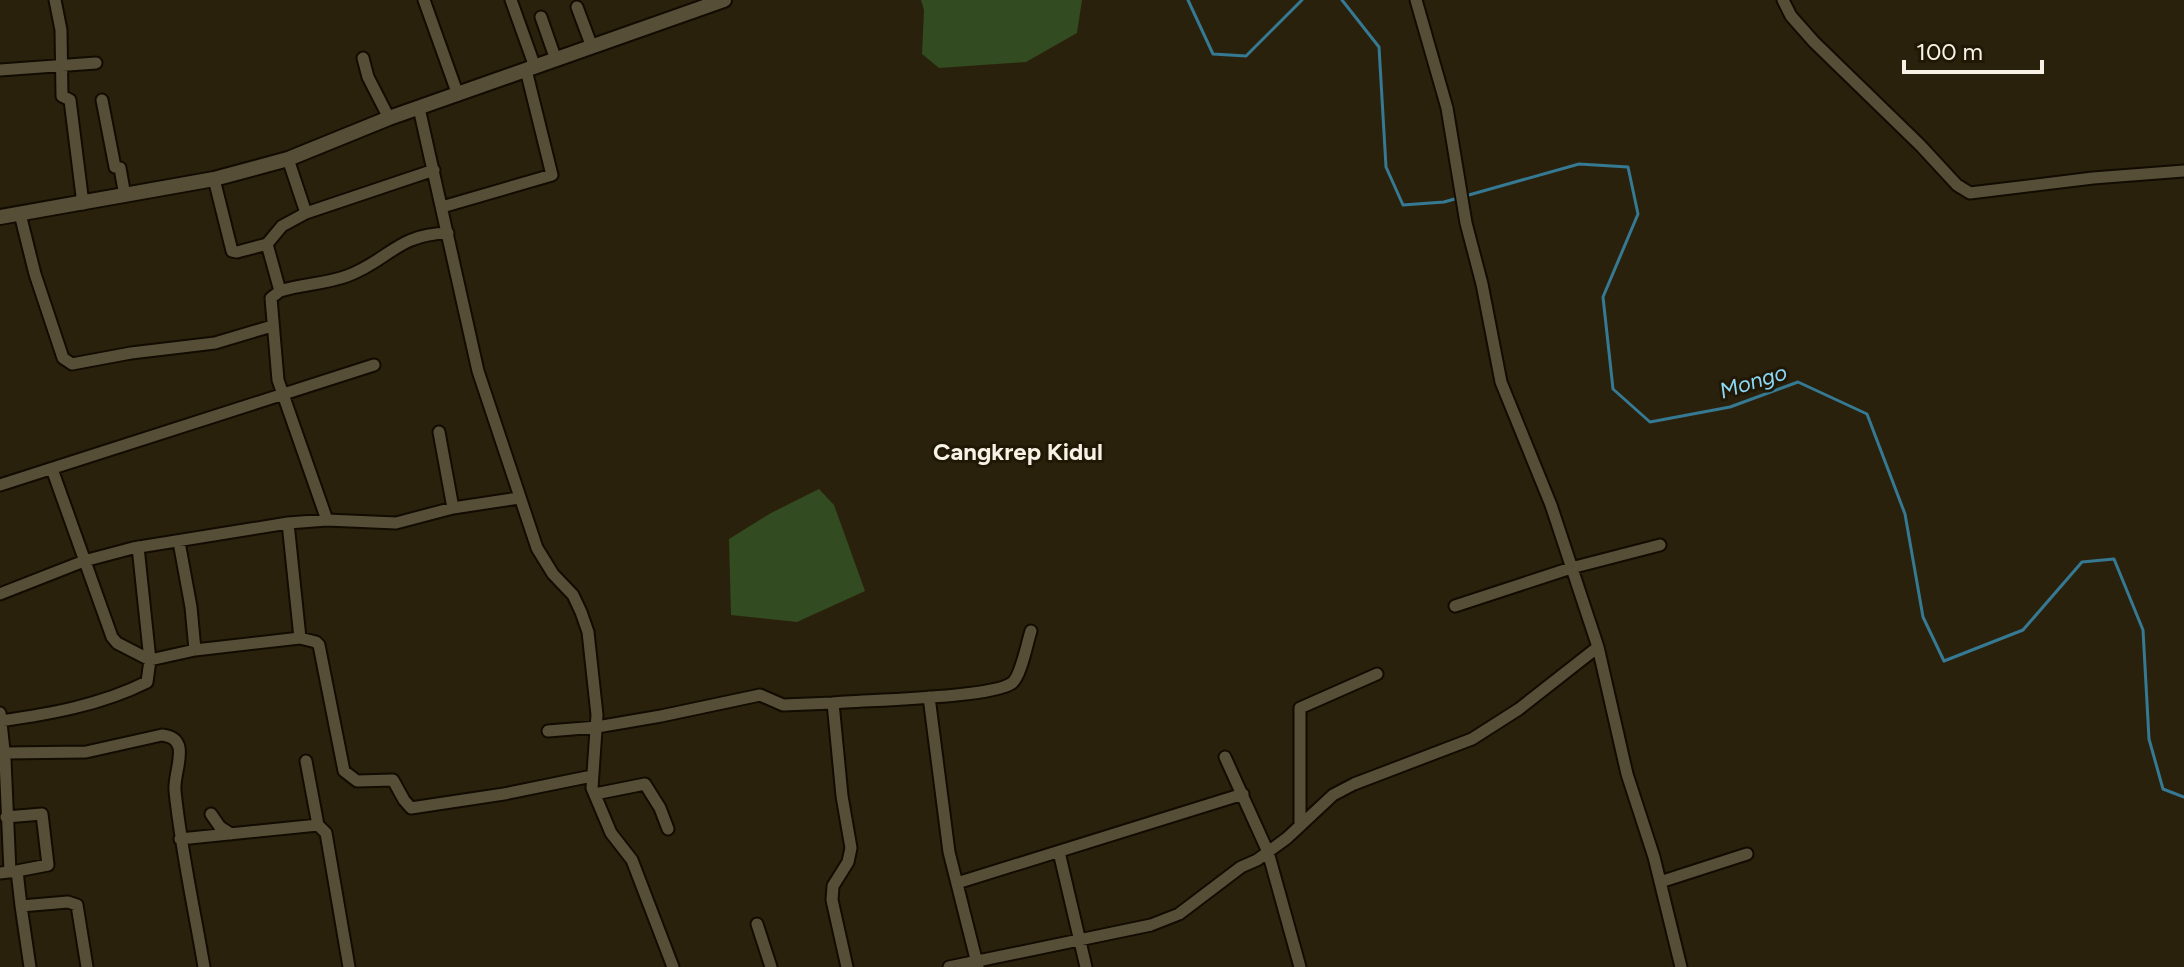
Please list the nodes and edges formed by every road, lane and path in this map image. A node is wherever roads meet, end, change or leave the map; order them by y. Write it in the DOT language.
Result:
graph roads {
  1 [pos="55,0"];
  2 [pos="424,0"];
  3 [pos="511,0"];
  4 [pos="724,0"];
  5 [pos="1416,0"];
  6 [pos="1783,0"];
  7 [pos="577,7"];
  8 [pos="541,17"];
  9 [pos="592,47"];
  10 [pos="363,58"];
  11 [pos="556,60"];
  12 [pos="96,63"];
  13 [pos="63,65"];
  14 [pos="531,69"];
  15 [pos="0,70"];
  16 [pos="458,95"];
  17 [pos="102,100"];
  18 [pos="419,108"];
  19 [pos="389,118"];
  20 [pos="288,159"];
  21 [pos="434,170"];
  22 [pos="2184,171"];
  23 [pos="214,179"];
  24 [pos="125,196"];
  25 [pos="83,204"];
  26 [pos="442,207"];
  27 [pos="306,213"];
  28 [pos="20,214"];
  29 [pos="0,217"];
  30 [pos="448,233"];
  31 [pos="267,244"];
  32 [pos="280,291"];
  33 [pos="272,326"];
  34 [pos="374,365"];
  35 [pos="283,393"];
  36 [pos="439,432"];
  37 [pos="52,469"];
  38 [pos="0,485"];
  39 [pos="519,498"];
  40 [pos="453,508"];
  41 [pos="327,520"];
  42 [pos="288,523"];
  43 [pos="179,542"];
  44 [pos="1660,545"];
  45 [pos="138,547"];
  46 [pos="84,561"];
  47 [pos="1571,568"];
  48 [pos="0,594"];
  49 [pos="1455,606"];
  50 [pos="1031,631"];
  51 [pos="300,638"];
  52 [pos="1598,647"];
  53 [pos="195,650"];
  54 [pos="150,660"];
  55 [pos="1377,674"];
  56 [pos="929,697"];
  57 [pos="833,703"];
  58 [pos="1,718"];
  59 [pos="597,727"];
  60 [pos="548,731"];
  61 [pos="5,753"];
  62 [pos="1225,757"];
  63 [pos="306,761"];
  64 [pos="592,776"];
  65 [pos="595,794"];
  66 [pos="1243,794"];
  67 [pos="211,814"];
  68 [pos="6,817"];
  69 [pos="318,825"];
  70 [pos="1300,826"];
  71 [pos="668,829"];
  72 [pos="232,834"];
  73 [pos="180,839"];
  74 [pos="1059,852"];
  75 [pos="1268,852"];
  76 [pos="1747,854"];
  77 [pos="9,872"];
  78 [pos="1660,882"];
  79 [pos="957,883"];
  80 [pos="21,906"];
  81 [pos="757,924"];
  82 [pos="1080,940"];
  83 [pos="977,964"];
  84 [pos="30,967"];
  85 [pos="87,967"];
  86 [pos="204,967"];
  87 [pos="349,967"];
  88 [pos="673,967"];
  89 [pos="771,967"];
  90 [pos="847,967"];
  91 [pos="949,967"];
  92 [pos="1086,967"];
  93 [pos="1300,967"];
  94 [pos="1681,967"];
  1 -- 13 [label="street"];
  2 -- 16 [label="street"];
  3 -- 14 [label="street"];
  4 -- 9 [label="main road"];
  5 -- 47 [label="street"];
  6 -- 22 [label="street"];
  7 -- 9 [label="street"];
  8 -- 11 [label="street"];
  9 -- 11 [label="main road"];
  10 -- 19 [label="street"];
  11 -- 14 [label="main road"];
  12 -- 13 [label="street"];
  13 -- 15 [label="street"];
  13 -- 25 [label="street"];
  14 -- 16 [label="main road"];
  14 -- 26 [label="street"];
  16 -- 18 [label="main road"];
  17 -- 24 [label="street"];
  18 -- 19 [label="main road"];
  18 -- 21 [label="street"];
  19 -- 20 [label="main road"];
  20 -- 23 [label="main road"];
  20 -- 27 [label="street"];
  21 -- 26 [label="street"];
  21 -- 27 [label="street"];
  23 -- 24 [label="main road"];
  23 -- 31 [label="street"];
  24 -- 25 [label="main road"];
  25 -- 28 [label="main road"];
  26 -- 30 [label="street"];
  27 -- 31 [label="street"];
  28 -- 29 [label="main road"];
  28 -- 33 [label="street"];
  30 -- 32 [label="street"];
  30 -- 39 [label="street"];
  31 -- 32 [label="street"];
  32 -- 33 [label="street"];
  33 -- 35 [label="street"];
  34 -- 35 [label="street"];
  35 -- 37 [label="street"];
  35 -- 41 [label="street"];
  36 -- 40 [label="street"];
  37 -- 38 [label="street"];
  37 -- 46 [label="street"];
  39 -- 40 [label="street"];
  39 -- 59 [label="street"];
  40 -- 41 [label="street"];
  41 -- 42 [label="street"];
  42 -- 43 [label="street"];
  42 -- 51 [label="street"];
  43 -- 45 [label="street"];
  43 -- 53 [label="street"];
  44 -- 47 [label="street"];
  45 -- 46 [label="street"];
  45 -- 54 [label="street"];
  46 -- 48 [label="street"];
  46 -- 54 [label="street"];
  47 -- 49 [label="street"];
  47 -- 52 [label="street"];
  50 -- 56 [label="street"];
  51 -- 53 [label="street"];
  51 -- 64 [label="street"];
  52 -- 70 [label="street"];
  52 -- 78 [label="street"];
  53 -- 54 [label="street"];
  54 -- 58 [label="street"];
  55 -- 70 [label="street"];
  56 -- 57 [label="street"];
  56 -- 79 [label="street"];
  57 -- 59 [label="street"];
  57 -- 90 [label="street"];
  58 -- 61 [label="street"];
  59 -- 60 [label="street"];
  59 -- 64 [label="street"];
  61 -- 68 [label="street"];
  61 -- 73 [label="street"];
  62 -- 66 [label="street"];
  63 -- 69 [label="street"];
  64 -- 65 [label="street"];
  65 -- 71 [label="street"];
  65 -- 88 [label="street"];
  66 -- 74 [label="street"];
  66 -- 75 [label="street"];
  67 -- 72 [label="street"];
  68 -- 77 [label="street"];
  68 -- 77 [label="street"];
  69 -- 72 [label="street"];
  69 -- 87 [label="street"];
  70 -- 75 [label="street"];
  72 -- 73 [label="street"];
  73 -- 86 [label="street"];
  74 -- 79 [label="street"];
  74 -- 82 [label="street"];
  75 -- 82 [label="street"];
  75 -- 93 [label="street"];
  76 -- 78 [label="street"];
  77 -- 80 [label="street"];
  78 -- 94 [label="street"];
  79 -- 83 [label="street"];
  80 -- 84 [label="street"];
  80 -- 85 [label="street"];
  81 -- 89 [label="street"];
  82 -- 83 [label="street"];
  82 -- 92 [label="street"];
  83 -- 91 [label="street"];
}
